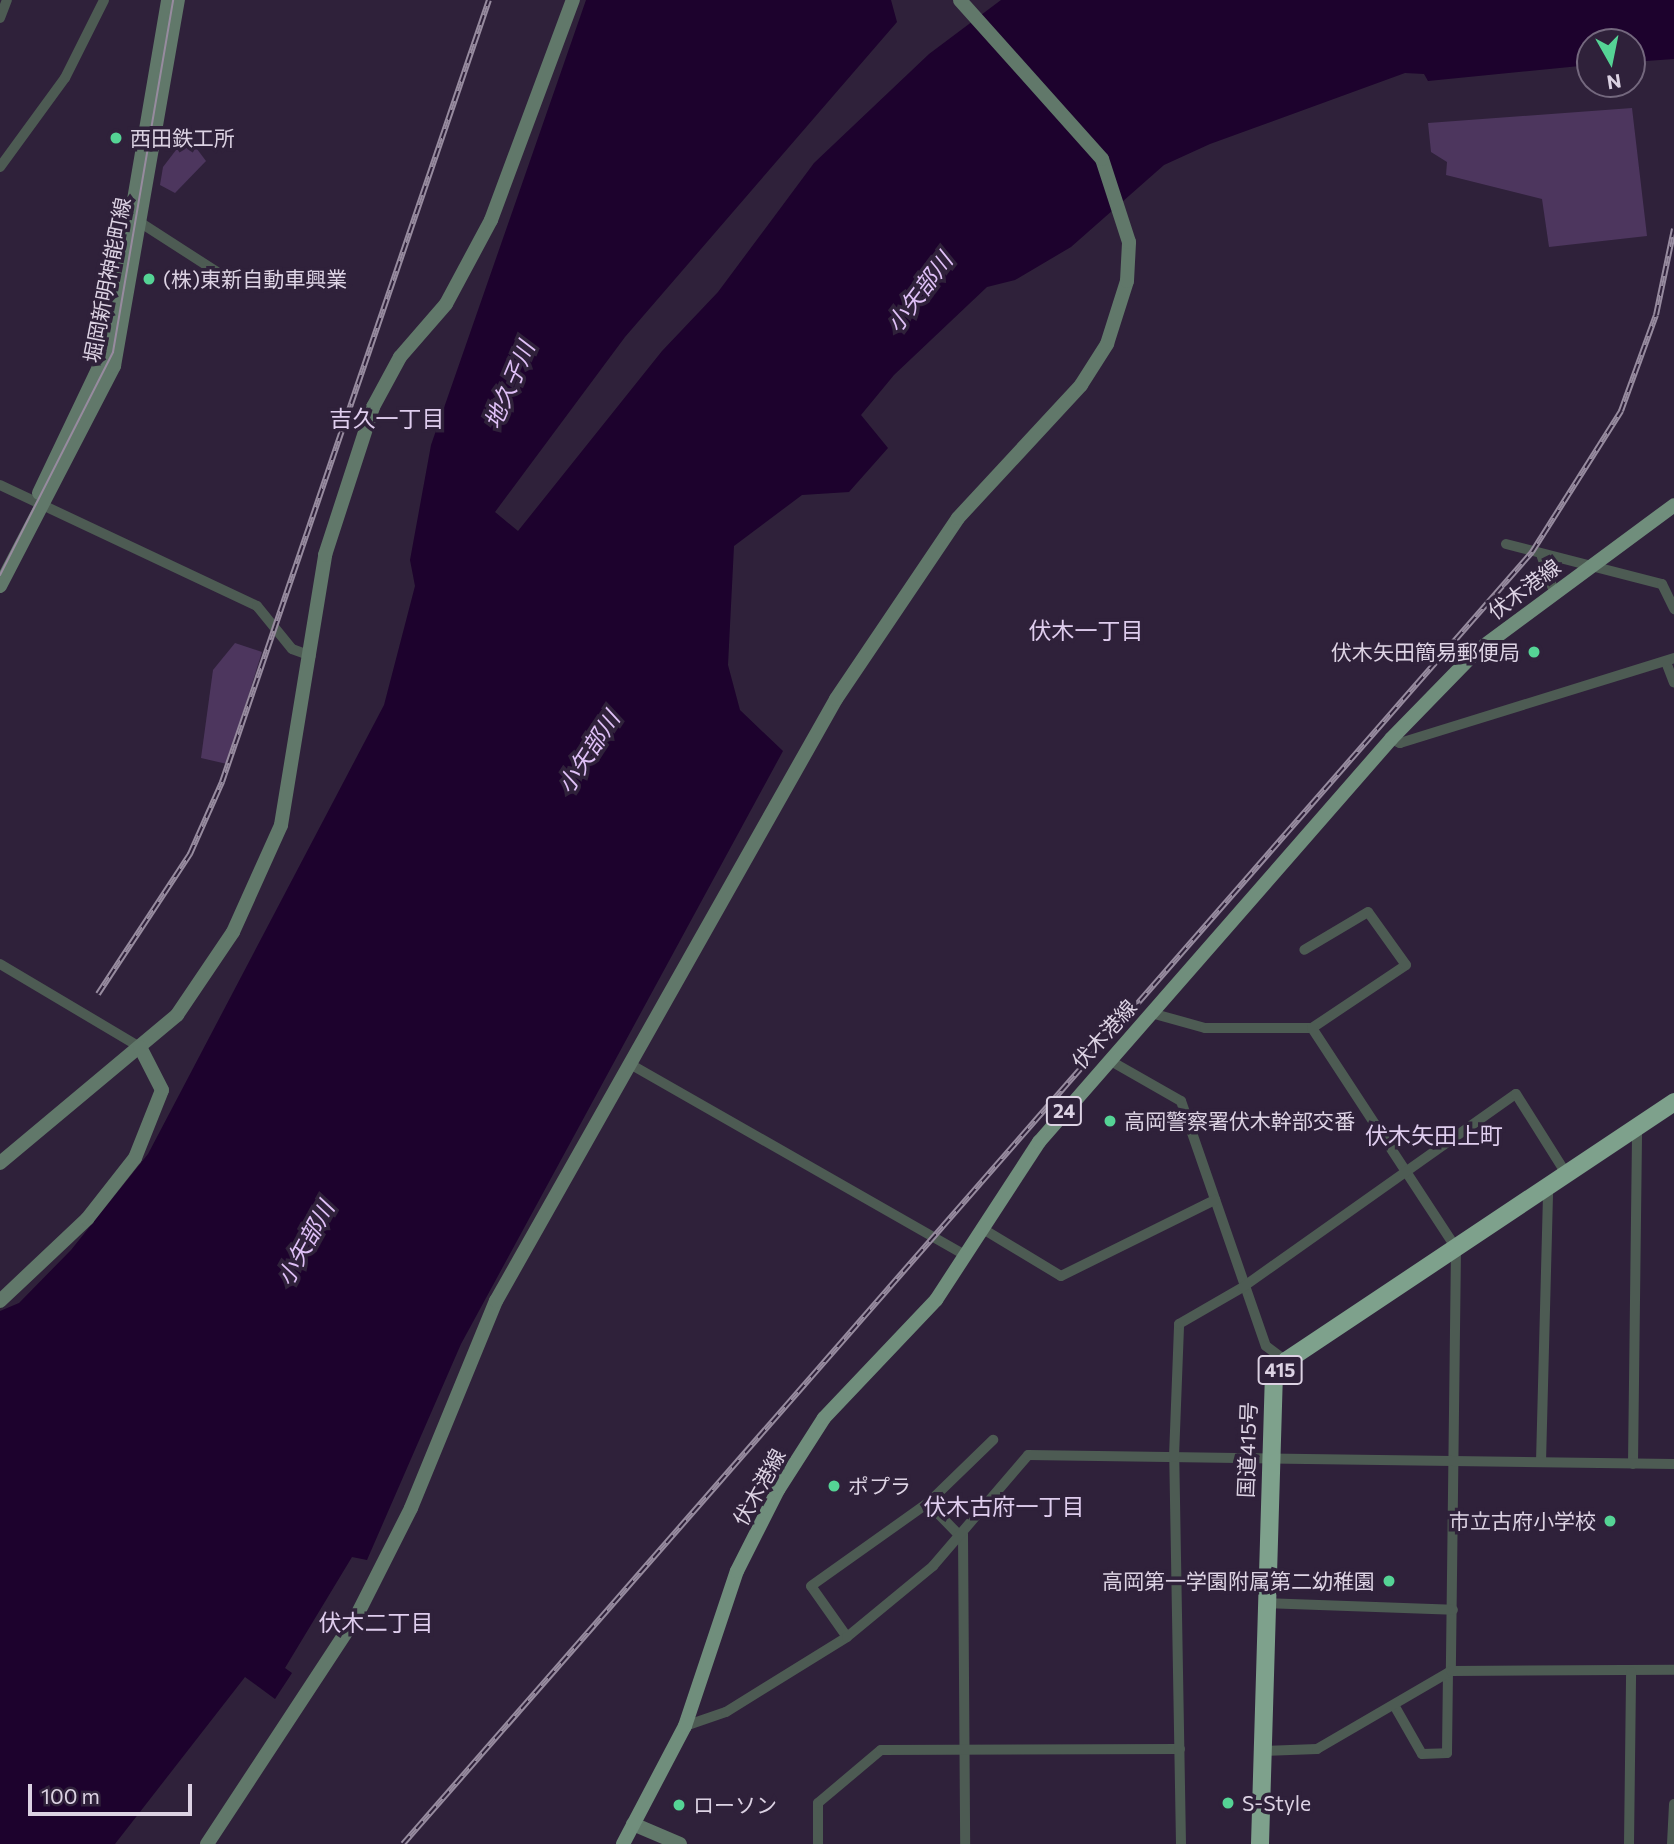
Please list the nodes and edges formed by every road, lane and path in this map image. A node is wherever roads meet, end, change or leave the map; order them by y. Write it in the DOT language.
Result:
graph roads {
  1 [pos="7,0"];
  2 [pos="104,0"];
  3 [pos="168,0"];
  4 [pos="178,0"];
  5 [pos="573,0"];
  6 [pos="960,0"];
  7 [pos="0,18"];
  8 [pos="0,167"];
  9 [pos="141,223"];
  10 [pos="228,279"];
  11 [pos="0,485"];
  12 [pos="39,502"];
  13 [pos="1674,505"];
  14 [pos="1506,544"];
  15 [pos="1541,554"];
  16 [pos="1596,562"];
  17 [pos="0,565"];
  18 [pos="0,586"];
  19 [pos="1554,591"];
  20 [pos="1674,609"];
  21 [pos="311,656"];
  22 [pos="1670,660"];
  23 [pos="1674,683"];
  24 [pos="1391,739"];
  25 [pos="1304,950"];
  26 [pos="0,964"];
  27 [pos="1151,1013"];
  28 [pos="1312,1028"];
  29 [pos="140,1047"];
  30 [pos="1109,1060"];
  31 [pos="630,1064"];
  32 [pos="1674,1102"];
  33 [pos="1637,1131"];
  34 [pos="0,1163"];
  35 [pos="1408,1171"];
  36 [pos="1567,1175"];
  37 [pos="1548,1188"];
  38 [pos="1215,1200"];
  39 [pos="983,1229"];
  40 [pos="1455,1248"];
  41 [pos="965,1255"];
  42 [pos="1243,1287"];
  43 [pos="0,1301"];
  44 [pos="1286,1361"];
  45 [pos="993,1440"];
  46 [pos="1174,1457"];
  47 [pos="1269,1458"];
  48 [pos="1454,1461"];
  49 [pos="1541,1462"];
  50 [pos="1633,1464"];
  51 [pos="1674,1464"];
  52 [pos="928,1503"];
  53 [pos="962,1536"];
  54 [pos="1266,1603"];
  55 [pos="1452,1610"];
  56 [pos="847,1637"];
  57 [pos="1674,1670"];
  58 [pos="1450,1672"];
  59 [pos="1631,1672"];
  60 [pos="1394,1705"];
  61 [pos="685,1726"];
  62 [pos="1181,1749"];
  63 [pos="1263,1751"];
  64 [pos="965,1752"];
  65 [pos="1674,1804"];
  66 [pos="633,1824"];
  67 [pos="207,1844"];
  68 [pos="623,1844"];
  69 [pos="680,1844"];
  70 [pos="818,1844"];
  71 [pos="965,1844"];
  72 [pos="1181,1844"];
  73 [pos="1261,1844"];
  74 [pos="1629,1844"];
  75 [pos="1672,1844"];
  1 -- 7 [label="street"];
  2 -- 8 [label="street"];
  3 -- 12 [label="street, 堀岡新明神能町線"];
  4 -- 9 [label="street, 堀岡新明神能町線"];
  5 -- 21 [label="street"];
  6 -- 31 [label="street"];
  9 -- 10 [label="street"];
  9 -- 12 [label="street, 堀岡新明神能町線"];
  11 -- 12 [label="street"];
  12 -- 17 [label="street, 堀岡新明神能町線"];
  12 -- 18 [label="street, 堀岡新明神能町線"];
  12 -- 21 [label="street"];
  13 -- 16 [label="main road, 伏木港線 / 24"];
  14 -- 15 [label="street"];
  15 -- 16 [label="street"];
  15 -- 19 [label="street"];
  16 -- 19 [label="main road, 伏木港線 / 24"];
  16 -- 20 [label="street"];
  19 -- 24 [label="main road, 伏木港線 / 24"];
  21 -- 29 [label="street"];
  22 -- 23 [label="street"];
  22 -- 24 [label="street"];
  24 -- 27 [label="main road, 伏木港線 / 24"];
  25 -- 28 [label="street"];
  26 -- 29 [label="street"];
  27 -- 28 [label="street"];
  27 -- 30 [label="main road, 伏木港線 / 24"];
  28 -- 35 [label="street"];
  29 -- 34 [label="street"];
  29 -- 43 [label="street"];
  30 -- 38 [label="street"];
  30 -- 39 [label="main road, 伏木港線 / 24"];
  31 -- 41 [label="street"];
  31 -- 67 [label="street"];
  32 -- 33 [label="highway, 415"];
  33 -- 36 [label="highway, 415"];
  33 -- 50 [label="street"];
  35 -- 36 [label="street"];
  35 -- 40 [label="street"];
  35 -- 42 [label="street"];
  36 -- 37 [label="highway, 415"];
  37 -- 40 [label="highway, 415"];
  37 -- 49 [label="street"];
  38 -- 39 [label="street"];
  38 -- 42 [label="street"];
  39 -- 41 [label="main road, 伏木港線 / 24"];
  40 -- 44 [label="highway, 415"];
  40 -- 48 [label="street"];
  41 -- 61 [label="main road, 伏木港線 / 24"];
  42 -- 44 [label="street"];
  42 -- 46 [label="street"];
  44 -- 47 [label="highway, 国道415号 / 415"];
  45 -- 52 [label="street"];
  46 -- 47 [label="street"];
  46 -- 53 [label="street"];
  46 -- 62 [label="street"];
  47 -- 48 [label="street"];
  47 -- 54 [label="highway, 国道415号 / 415"];
  48 -- 49 [label="street"];
  48 -- 55 [label="street"];
  49 -- 50 [label="street"];
  50 -- 51 [label="street"];
  52 -- 53 [label="street"];
  52 -- 56 [label="street"];
  53 -- 56 [label="street"];
  53 -- 64 [label="street"];
  54 -- 55 [label="street"];
  54 -- 63 [label="highway, 国道415号 / 415"];
  55 -- 58 [label="street"];
  56 -- 61 [label="street"];
  57 -- 59 [label="street"];
  58 -- 59 [label="street"];
  58 -- 60 [label="street"];
  58 -- 60 [label="street"];
  59 -- 74 [label="street"];
  60 -- 63 [label="street"];
  61 -- 66 [label="main road, 伏木港線 / 24"];
  62 -- 64 [label="street"];
  62 -- 72 [label="street"];
  63 -- 73 [label="highway, 国道415号 / 415"];
  64 -- 70 [label="street"];
  64 -- 71 [label="street"];
  65 -- 75 [label="street"];
  66 -- 68 [label="main road, 伏木港線 / 24"];
  66 -- 69 [label="street"];
}
